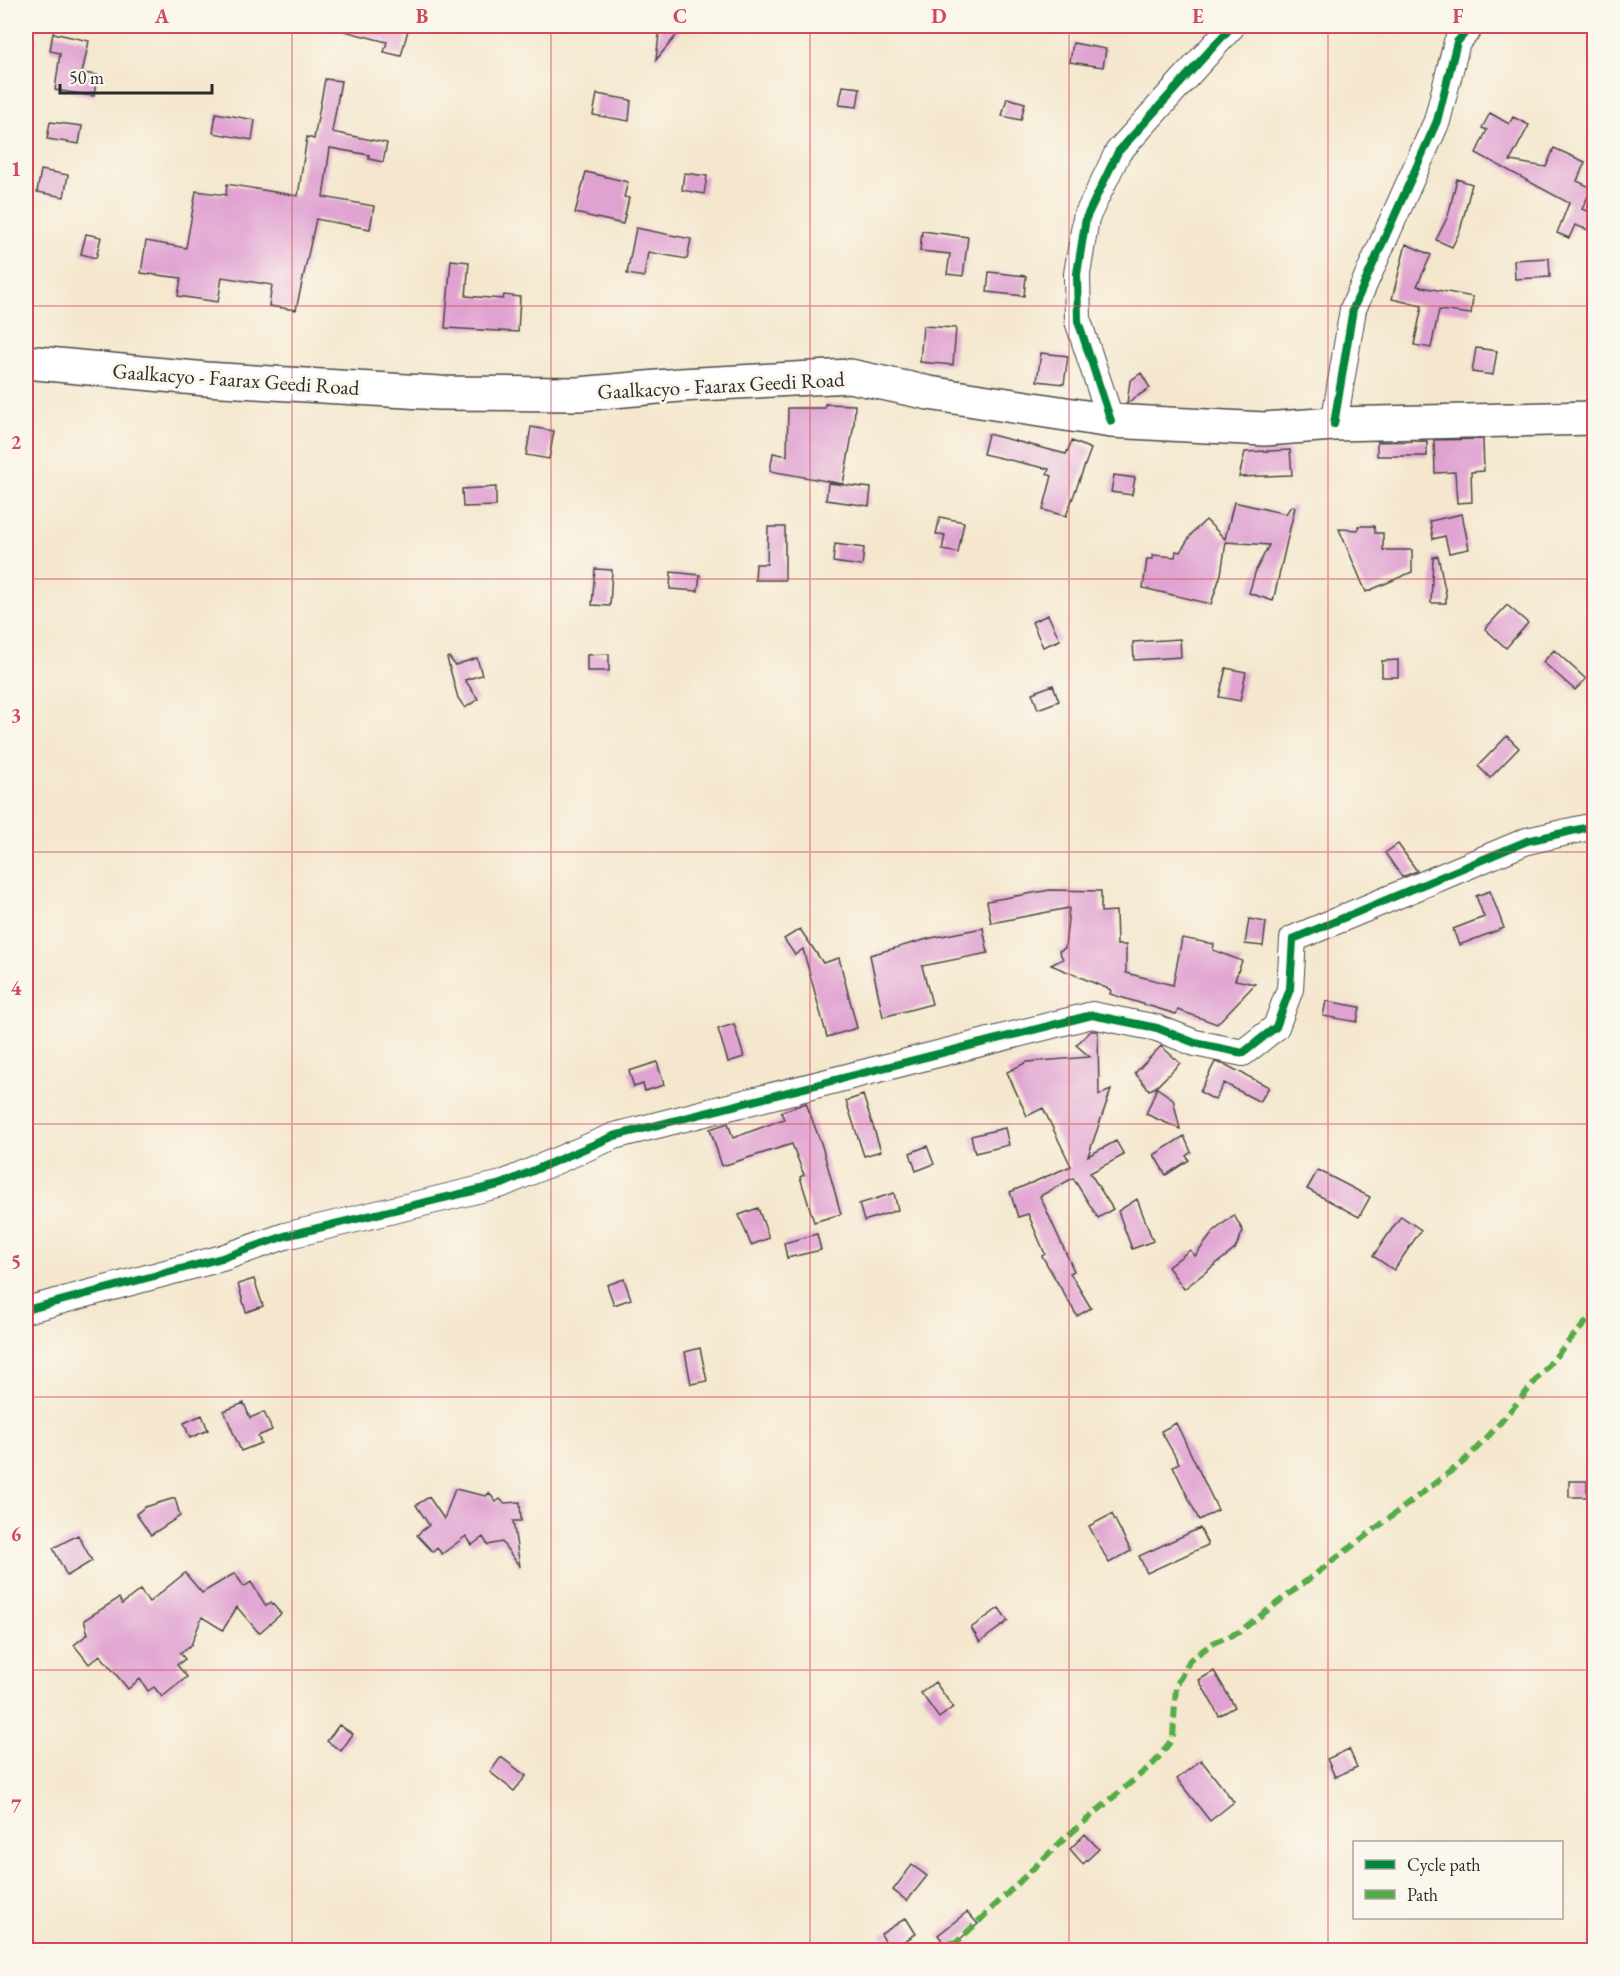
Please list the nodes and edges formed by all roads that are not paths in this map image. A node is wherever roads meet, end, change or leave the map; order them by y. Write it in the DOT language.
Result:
graph roads {
  1 [pos="1232,26"];
  2 [pos="1461,31"];
  3 [pos="26,362"];
  4 [pos="1594,418"];
  5 [pos="1111,421"];
  6 [pos="1334,424"];
  7 [pos="1594,826"];
  8 [pos="26,1310"];
  1 -- 5 [label="street"];
  2 -- 6 [label="street"];
  3 -- 5 [label="main road, Gaalkacyo - Faarax Geedi Road"];
  4 -- 6 [label="main road, Gaalkacyo - Faarax Geedi Road"];
  5 -- 6 [label="main road, Gaalkacyo - Faarax Geedi Road"];
  7 -- 8 [label="street"];
}
